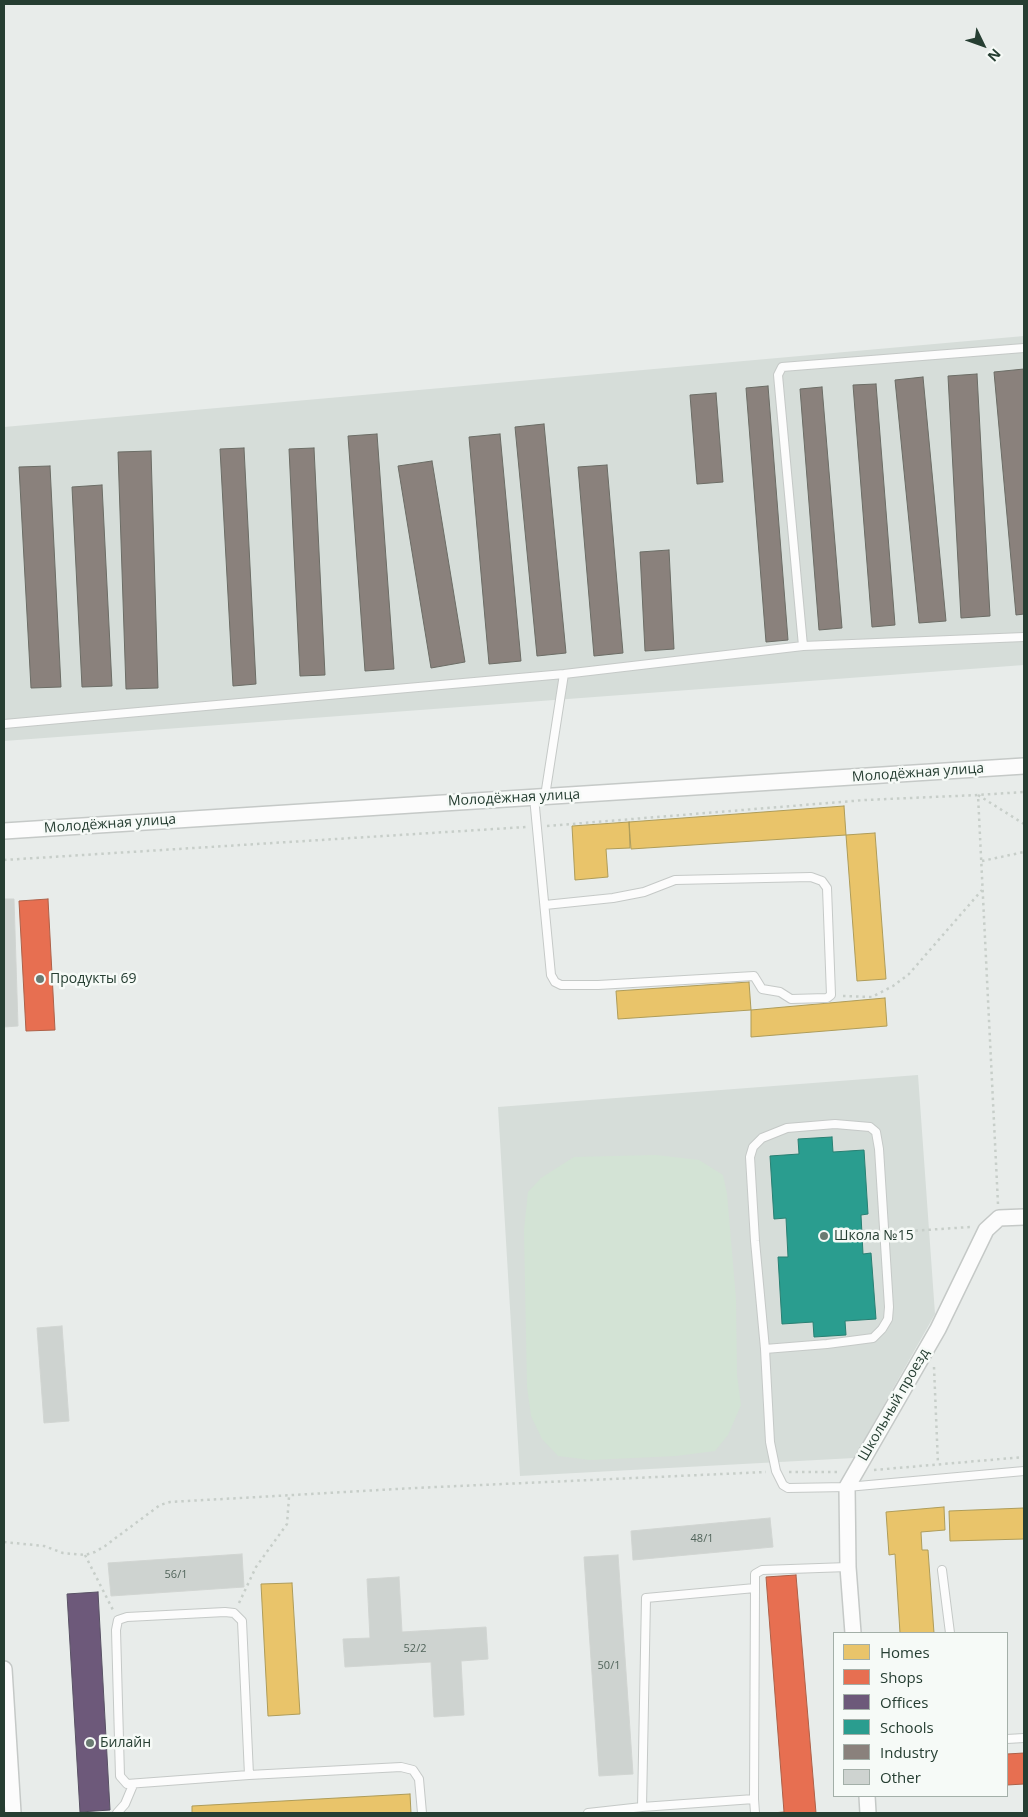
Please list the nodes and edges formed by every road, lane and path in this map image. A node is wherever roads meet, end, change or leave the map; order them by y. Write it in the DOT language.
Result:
graph roads {
  1 [pos="1024,348"];
  2 [pos="1024,637"];
  3 [pos="803,646"];
  4 [pos="564,674"];
  5 [pos="4,724"];
  6 [pos="1024,766"];
  7 [pos="1024,792"];
  8 [pos="978,796"];
  9 [pos="539,797"];
  10 [pos="1024,824"];
  11 [pos="537,827"];
  12 [pos="4,831"];
  13 [pos="1024,852"];
  14 [pos="4,860"];
  15 [pos="981,861"];
  16 [pos="983,889"];
  17 [pos="545,905"];
  18 [pos="831,995"];
  19 [pos="1024,1217"];
  20 [pos="999,1218"];
  21 [pos="986,1230"];
  22 [pos="884,1233"];
  23 [pos="765,1349"];
  24 [pos="934,1366"];
  25 [pos="1024,1457"];
  26 [pos="938,1464"];
  27 [pos="776,1471"];
  28 [pos="1024,1471"];
  29 [pos="856,1472"];
  30 [pos="847,1487"];
  31 [pos="289,1497"];
  32 [pos="4,1542"];
  33 [pos="86,1555"];
  34 [pos="848,1567"];
  35 [pos="942,1570"];
  36 [pos="755,1588"];
  37 [pos="234,1613"];
  38 [pos="118,1620"];
  39 [pos="853,1632"];
  40 [pos="950,1632"];
  41 [pos="4,1669"];
  42 [pos="1024,1738"];
  43 [pos="1008,1740"];
  44 [pos="249,1775"];
  45 [pos="133,1785"];
  46 [pos="867,1797"];
  47 [pos="754,1799"];
  48 [pos="642,1807"];
  49 [pos="12,1813"];
  50 [pos="117,1813"];
  51 [pos="422,1813"];
  52 [pos="588,1813"];
  53 [pos="755,1813"];
  54 [pos="868,1813"];
  1 -- 3 [label="lane"];
  2 -- 3 [label="lane"];
  3 -- 4 [label="lane"];
  4 -- 5 [label="lane"];
  4 -- 9 [label="lane"];
  6 -- 9 [label="street, Молодёжная улица"];
  7 -- 8 [label="path"];
  8 -- 10 [label="path"];
  8 -- 11 [label="path"];
  8 -- 15 [label="path"];
  9 -- 11 [label="lane"];
  9 -- 12 [label="street, Молодёжная улица"];
  11 -- 14 [label="path"];
  11 -- 17 [label="lane"];
  13 -- 15 [label="path"];
  15 -- 16 [label="path"];
  16 -- 18 [label="path"];
  16 -- 20 [label="path"];
  17 -- 18 [label="lane"];
  17 -- 18 [label="lane"];
  19 -- 20 [label="street"];
  20 -- 21 [label="street, Школьный проезд"];
  21 -- 22 [label="path"];
  21 -- 29 [label="street, Школьный проезд"];
  22 -- 23 [label="lane"];
  22 -- 23 [label="lane"];
  23 -- 27 [label="lane"];
  24 -- 26 [label="path"];
  25 -- 26 [label="path"];
  26 -- 29 [label="path"];
  27 -- 29 [label="path"];
  27 -- 30 [label="lane"];
  27 -- 31 [label="path"];
  28 -- 30 [label="lane"];
  29 -- 30 [label="street, Школьный проезд"];
  30 -- 34 [label="street"];
  31 -- 33 [label="path"];
  31 -- 37 [label="path"];
  32 -- 33 [label="path"];
  33 -- 38 [label="path"];
  34 -- 36 [label="lane"];
  34 -- 39 [label="street"];
  35 -- 40 [label="lane"];
  36 -- 47 [label="lane"];
  36 -- 48 [label="lane"];
  37 -- 38 [label="lane"];
  37 -- 44 [label="lane"];
  38 -- 45 [label="lane"];
  41 -- 49 [label="street"];
  42 -- 43 [label="lane"];
  44 -- 45 [label="lane"];
  44 -- 51 [label="lane"];
  45 -- 50 [label="lane"];
  46 -- 54 [label="street"];
  47 -- 48 [label="lane"];
  47 -- 53 [label="lane"];
  48 -- 52 [label="lane"];
}
